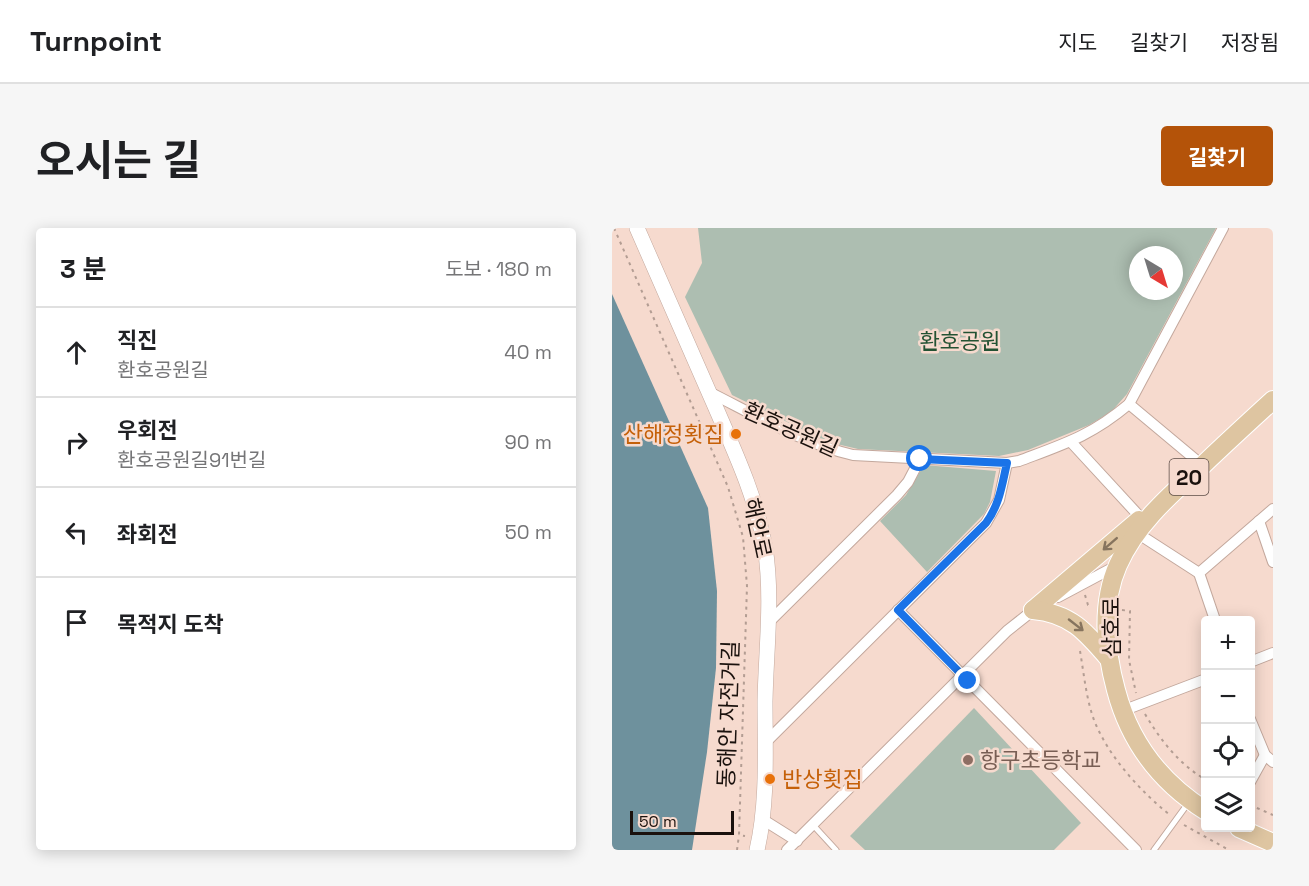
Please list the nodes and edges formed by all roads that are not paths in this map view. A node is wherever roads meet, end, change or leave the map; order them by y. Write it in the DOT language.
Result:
graph roads {
  1 [pos="637,228"];
  2 [pos="1223,228"];
  3 [pos="709,392"];
  4 [pos="1273,400"];
  5 [pos="1129,404"];
  6 [pos="1071,442"];
  7 [pos="920,459"];
  8 [pos="1007,463"];
  9 [pos="1202,465"];
  10 [pos="1273,509"];
  11 [pos="1259,521"];
  12 [pos="1139,525"];
  13 [pos="1273,562"];
  14 [pos="1119,564"];
  15 [pos="1198,573"];
  16 [pos="898,610"];
  17 [pos="1033,610"];
  18 [pos="1213,616"];
  19 [pos="767,623"];
  20 [pos="1273,653"];
  21 [pos="1109,659"];
  22 [pos="1255,660"];
  23 [pos="963,675"];
  24 [pos="1201,681"];
  25 [pos="1122,711"];
  26 [pos="1253,724"];
  27 [pos="766,742"];
  28 [pos="1269,758"];
  29 [pos="1254,778"];
  30 [pos="1190,801"];
  31 [pos="1201,808"];
  32 [pos="762,819"];
  33 [pos="813,825"];
  34 [pos="1248,832"];
  35 [pos="796,841"];
  36 [pos="1273,843"];
  37 [pos="758,845"];
  38 [pos="787,850"];
  39 [pos="836,850"];
  40 [pos="1136,850"];
  41 [pos="1154,850"];
  1 -- 3 [label="street, 해안로"];
  2 -- 5 [label="street, 환호공원길"];
  3 -- 7 [label="street, 환호공원길"];
  3 -- 19 [label="street, 해안로"];
  4 -- 9 [label="main road, 20"];
  5 -- 6 [label="street, 환호공원길"];
  5 -- 9 [label="street"];
  6 -- 8 [label="street, 환호공원길"];
  6 -- 12 [label="street"];
  7 -- 8 [label="street, 환호공원길"];
  7 -- 19 [label="street"];
  8 -- 16 [label="street"];
  9 -- 12 [label="main road"];
  10 -- 11 [label="street"];
  11 -- 13 [label="street"];
  11 -- 15 [label="street"];
  12 -- 14 [label="main road, 삼호로"];
  12 -- 15 [label="street"];
  12 -- 17 [label="main road, one-way"];
  14 -- 17 [label="street"];
  14 -- 21 [label="main road, 삼호로"];
  15 -- 18 [label="street"];
  16 -- 23 [label="street"];
  16 -- 27 [label="street"];
  17 -- 21 [label="main road, one-way"];
  17 -- 23 [label="street"];
  19 -- 27 [label="street, 해안로"];
  20 -- 22 [label="street"];
  21 -- 25 [label="main road, 삼호로"];
  23 -- 33 [label="street"];
  23 -- 40 [label="street"];
  24 -- 25 [label="street"];
  25 -- 30 [label="main road, 삼호로"];
  26 -- 28 [label="street"];
  27 -- 32 [label="street, 해안로"];
  28 -- 29 [label="street"];
  30 -- 31 [label="main road, 삼호로"];
  30 -- 41 [label="lane"];
  32 -- 35 [label="street"];
  32 -- 37 [label="street, 해안로"];
  33 -- 35 [label="street"];
  33 -- 39 [label="lane"];
  34 -- 36 [label="main road"];
  35 -- 38 [label="street"];
}
